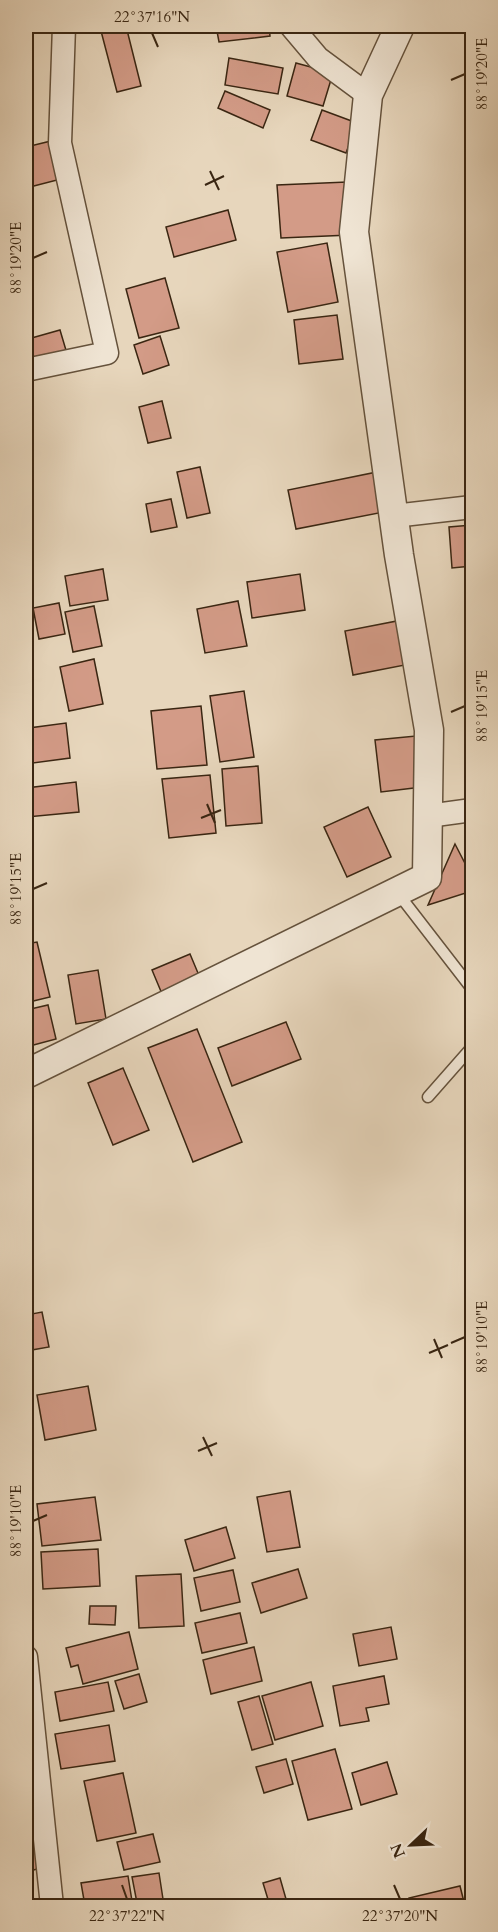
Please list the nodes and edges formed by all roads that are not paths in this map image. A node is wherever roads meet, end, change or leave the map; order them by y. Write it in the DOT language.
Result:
graph roads {
  1 [pos="64,26"];
  2 [pos="291,26"];
  3 [pos="400,26"];
  4 [pos="368,95"];
  5 [pos="26,370"];
  6 [pos="472,507"];
  7 [pos="394,516"];
  8 [pos="472,810"];
  9 [pos="428,816"];
  10 [pos="397,892"];
  11 [pos="472,989"];
  12 [pos="472,1047"];
  13 [pos="26,1074"];
  14 [pos="428,1097"];
  15 [pos="26,1657"];
  16 [pos="52,1906"];
  1 -- 5 [label="street"];
  2 -- 4 [label="street"];
  3 -- 4 [label="street"];
  4 -- 7 [label="street"];
  6 -- 7 [label="street"];
  7 -- 9 [label="street"];
  8 -- 9 [label="street"];
  9 -- 10 [label="street"];
  10 -- 11 [label="lane"];
  10 -- 13 [label="street"];
  12 -- 14 [label="lane"];
  15 -- 16 [label="street"];
}
